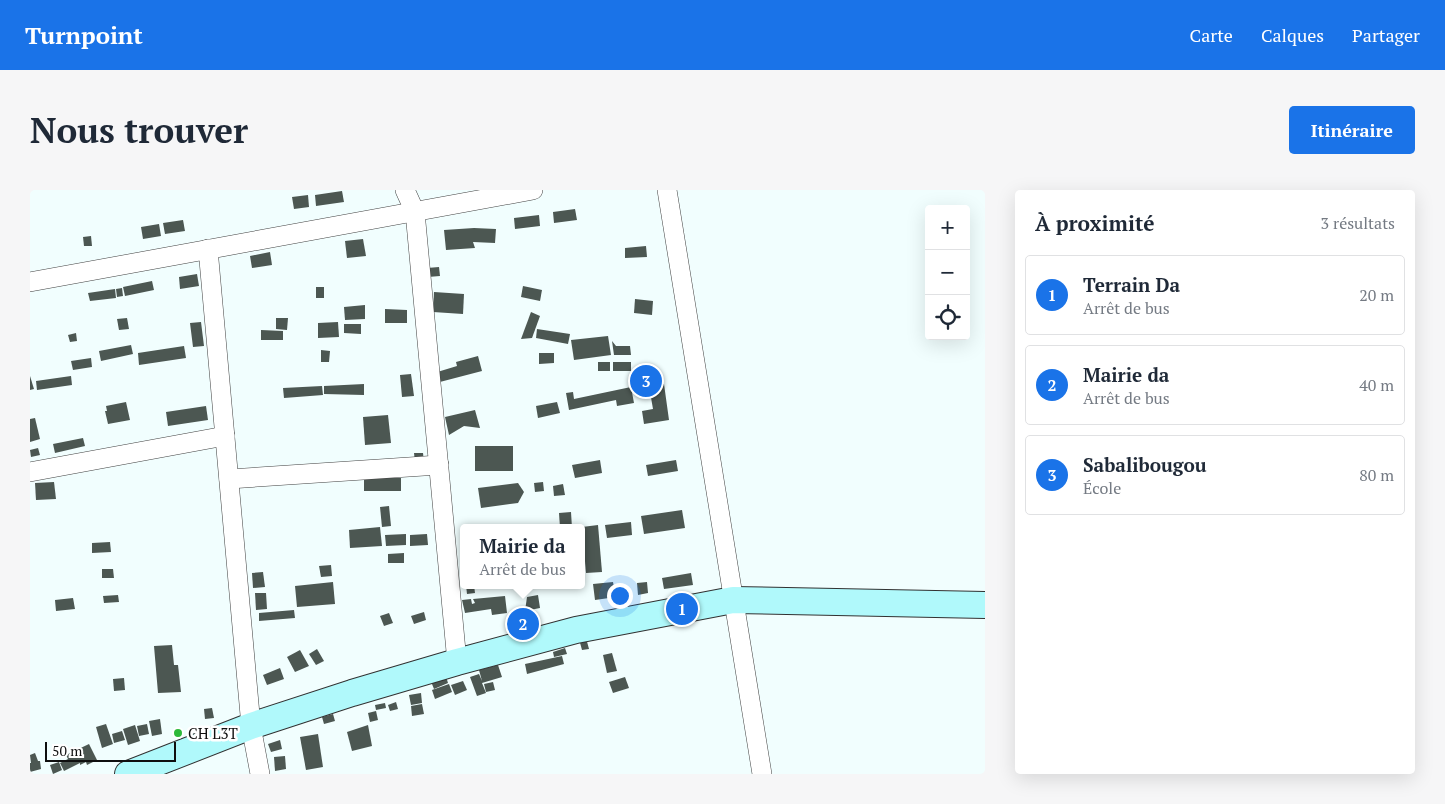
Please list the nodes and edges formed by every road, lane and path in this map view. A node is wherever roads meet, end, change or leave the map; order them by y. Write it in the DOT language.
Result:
graph roads {
  1 [pos="405,190"];
  2 [pos="533,190"];
  3 [pos="667,190"];
  4 [pos="415,212"];
  5 [pos="208,249"];
  6 [pos="30,282"];
  7 [pos="225,436"];
  8 [pos="439,465"];
  9 [pos="30,472"];
  10 [pos="229,479"];
  11 [pos="733,600"];
  12 [pos="985,605"];
  13 [pos="458,662"];
  14 [pos="251,726"];
  15 [pos="128,774"];
  16 [pos="260,774"];
  17 [pos="762,774"];
  1 -- 4 [label="street"];
  2 -- 4 [label="street"];
  3 -- 11 [label="street"];
  4 -- 5 [label="street"];
  4 -- 8 [label="street"];
  5 -- 6 [label="street"];
  5 -- 7 [label="street"];
  7 -- 9 [label="street"];
  7 -- 10 [label="street"];
  8 -- 10 [label="street"];
  8 -- 13 [label="street"];
  10 -- 14 [label="street"];
  11 -- 12 [label="main road"];
  11 -- 13 [label="main road"];
  11 -- 17 [label="street"];
  13 -- 14 [label="main road"];
  14 -- 15 [label="main road"];
  14 -- 16 [label="street"];
}
